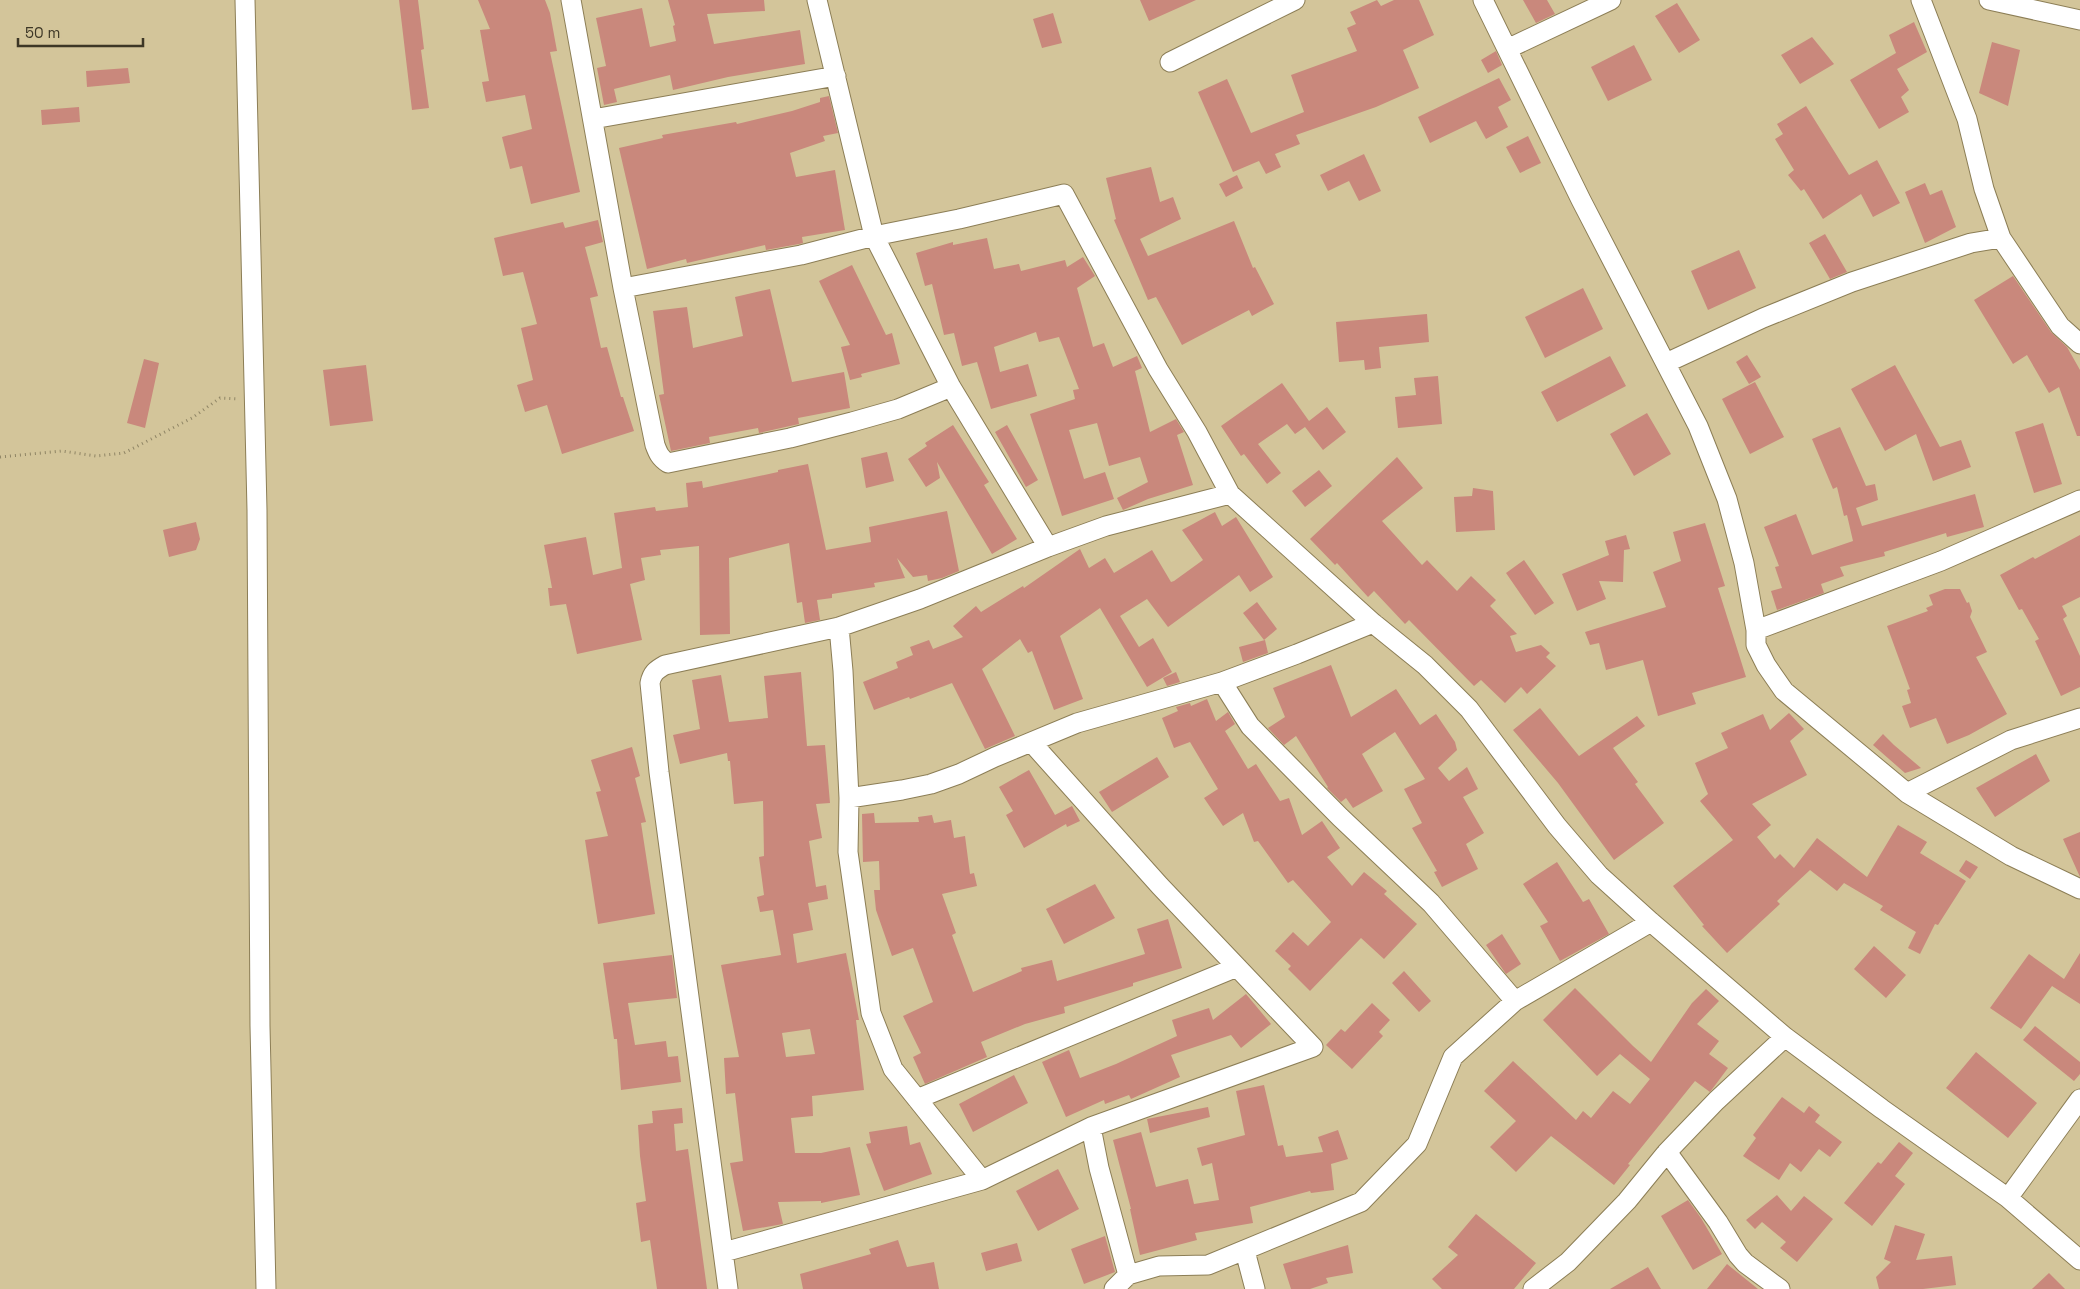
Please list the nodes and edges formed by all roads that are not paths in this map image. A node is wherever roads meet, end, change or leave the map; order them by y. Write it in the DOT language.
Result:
graph roads {
  1 [pos="245,0"];
  2 [pos="571,0"];
  3 [pos="818,0"];
  4 [pos="1295,0"];
  5 [pos="1483,0"];
  6 [pos="1611,0"];
  7 [pos="1921,0"];
  8 [pos="1989,0"];
  9 [pos="2080,20"];
  10 [pos="1507,49"];
  11 [pos="1170,62"];
  12 [pos="836,76"];
  13 [pos="593,119"];
  14 [pos="874,236"];
  15 [pos="2001,238"];
  16 [pos="623,288"];
  17 [pos="2080,344"];
  18 [pos="1666,363"];
  19 [pos="951,386"];
  20 [pos="1230,494"];
  21 [pos="2080,500"];
  22 [pos="1048,547"];
  23 [pos="1373,622"];
  24 [pos="839,627"];
  25 [pos="1756,630"];
  26 [pos="1222,682"];
  27 [pos="2080,718"];
  28 [pos="1032,743"];
  29 [pos="1907,793"];
  30 [pos="849,798"];
  31 [pos="2080,889"];
  32 [pos="1651,922"];
  33 [pos="1237,967"];
  34 [pos="1514,1001"];
  35 [pos="1785,1037"];
  36 [pos="917,1099"];
  37 [pos="2080,1099"];
  38 [pos="1091,1127"];
  39 [pos="1667,1152"];
  40 [pos="982,1180"];
  41 [pos="2008,1198"];
  42 [pos="1245,1251"];
  43 [pos="724,1252"];
  44 [pos="2080,1260"];
  45 [pos="1128,1276"];
  46 [pos="266,1289"];
  47 [pos="728,1289"];
  48 [pos="1114,1289"];
  49 [pos="1255,1289"];
  50 [pos="1533,1289"];
  51 [pos="1780,1289"];
  1 -- 46 [label="street"];
  2 -- 13 [label="street"];
  3 -- 12 [label="street"];
  4 -- 11 [label="street"];
  5 -- 10 [label="street"];
  6 -- 10 [label="street"];
  7 -- 15 [label="street"];
  8 -- 9 [label="street"];
  10 -- 18 [label="street"];
  12 -- 13 [label="street"];
  12 -- 14 [label="street"];
  13 -- 16 [label="street"];
  14 -- 16 [label="street"];
  14 -- 19 [label="street"];
  14 -- 20 [label="street"];
  15 -- 17 [label="street"];
  15 -- 18 [label="street"];
  16 -- 19 [label="street"];
  18 -- 25 [label="street"];
  19 -- 22 [label="street"];
  20 -- 22 [label="street"];
  20 -- 23 [label="street"];
  21 -- 25 [label="street"];
  22 -- 24 [label="street"];
  23 -- 26 [label="street"];
  23 -- 32 [label="street"];
  24 -- 30 [label="street"];
  24 -- 43 [label="street"];
  25 -- 29 [label="street"];
  26 -- 28 [label="street"];
  26 -- 34 [label="street"];
  27 -- 29 [label="street"];
  28 -- 30 [label="street"];
  28 -- 33 [label="street"];
  29 -- 31 [label="street"];
  30 -- 36 [label="street"];
  32 -- 34 [label="street"];
  32 -- 35 [label="street"];
  33 -- 36 [label="street"];
  33 -- 38 [label="street"];
  34 -- 42 [label="street"];
  35 -- 39 [label="street"];
  35 -- 41 [label="street"];
  36 -- 40 [label="street"];
  37 -- 41 [label="street"];
  38 -- 40 [label="street"];
  38 -- 45 [label="street"];
  39 -- 50 [label="street"];
  39 -- 51 [label="street"];
  40 -- 43 [label="street"];
  41 -- 44 [label="street"];
  42 -- 45 [label="street"];
  42 -- 49 [label="street"];
  43 -- 47 [label="street"];
  45 -- 48 [label="street"];
}
